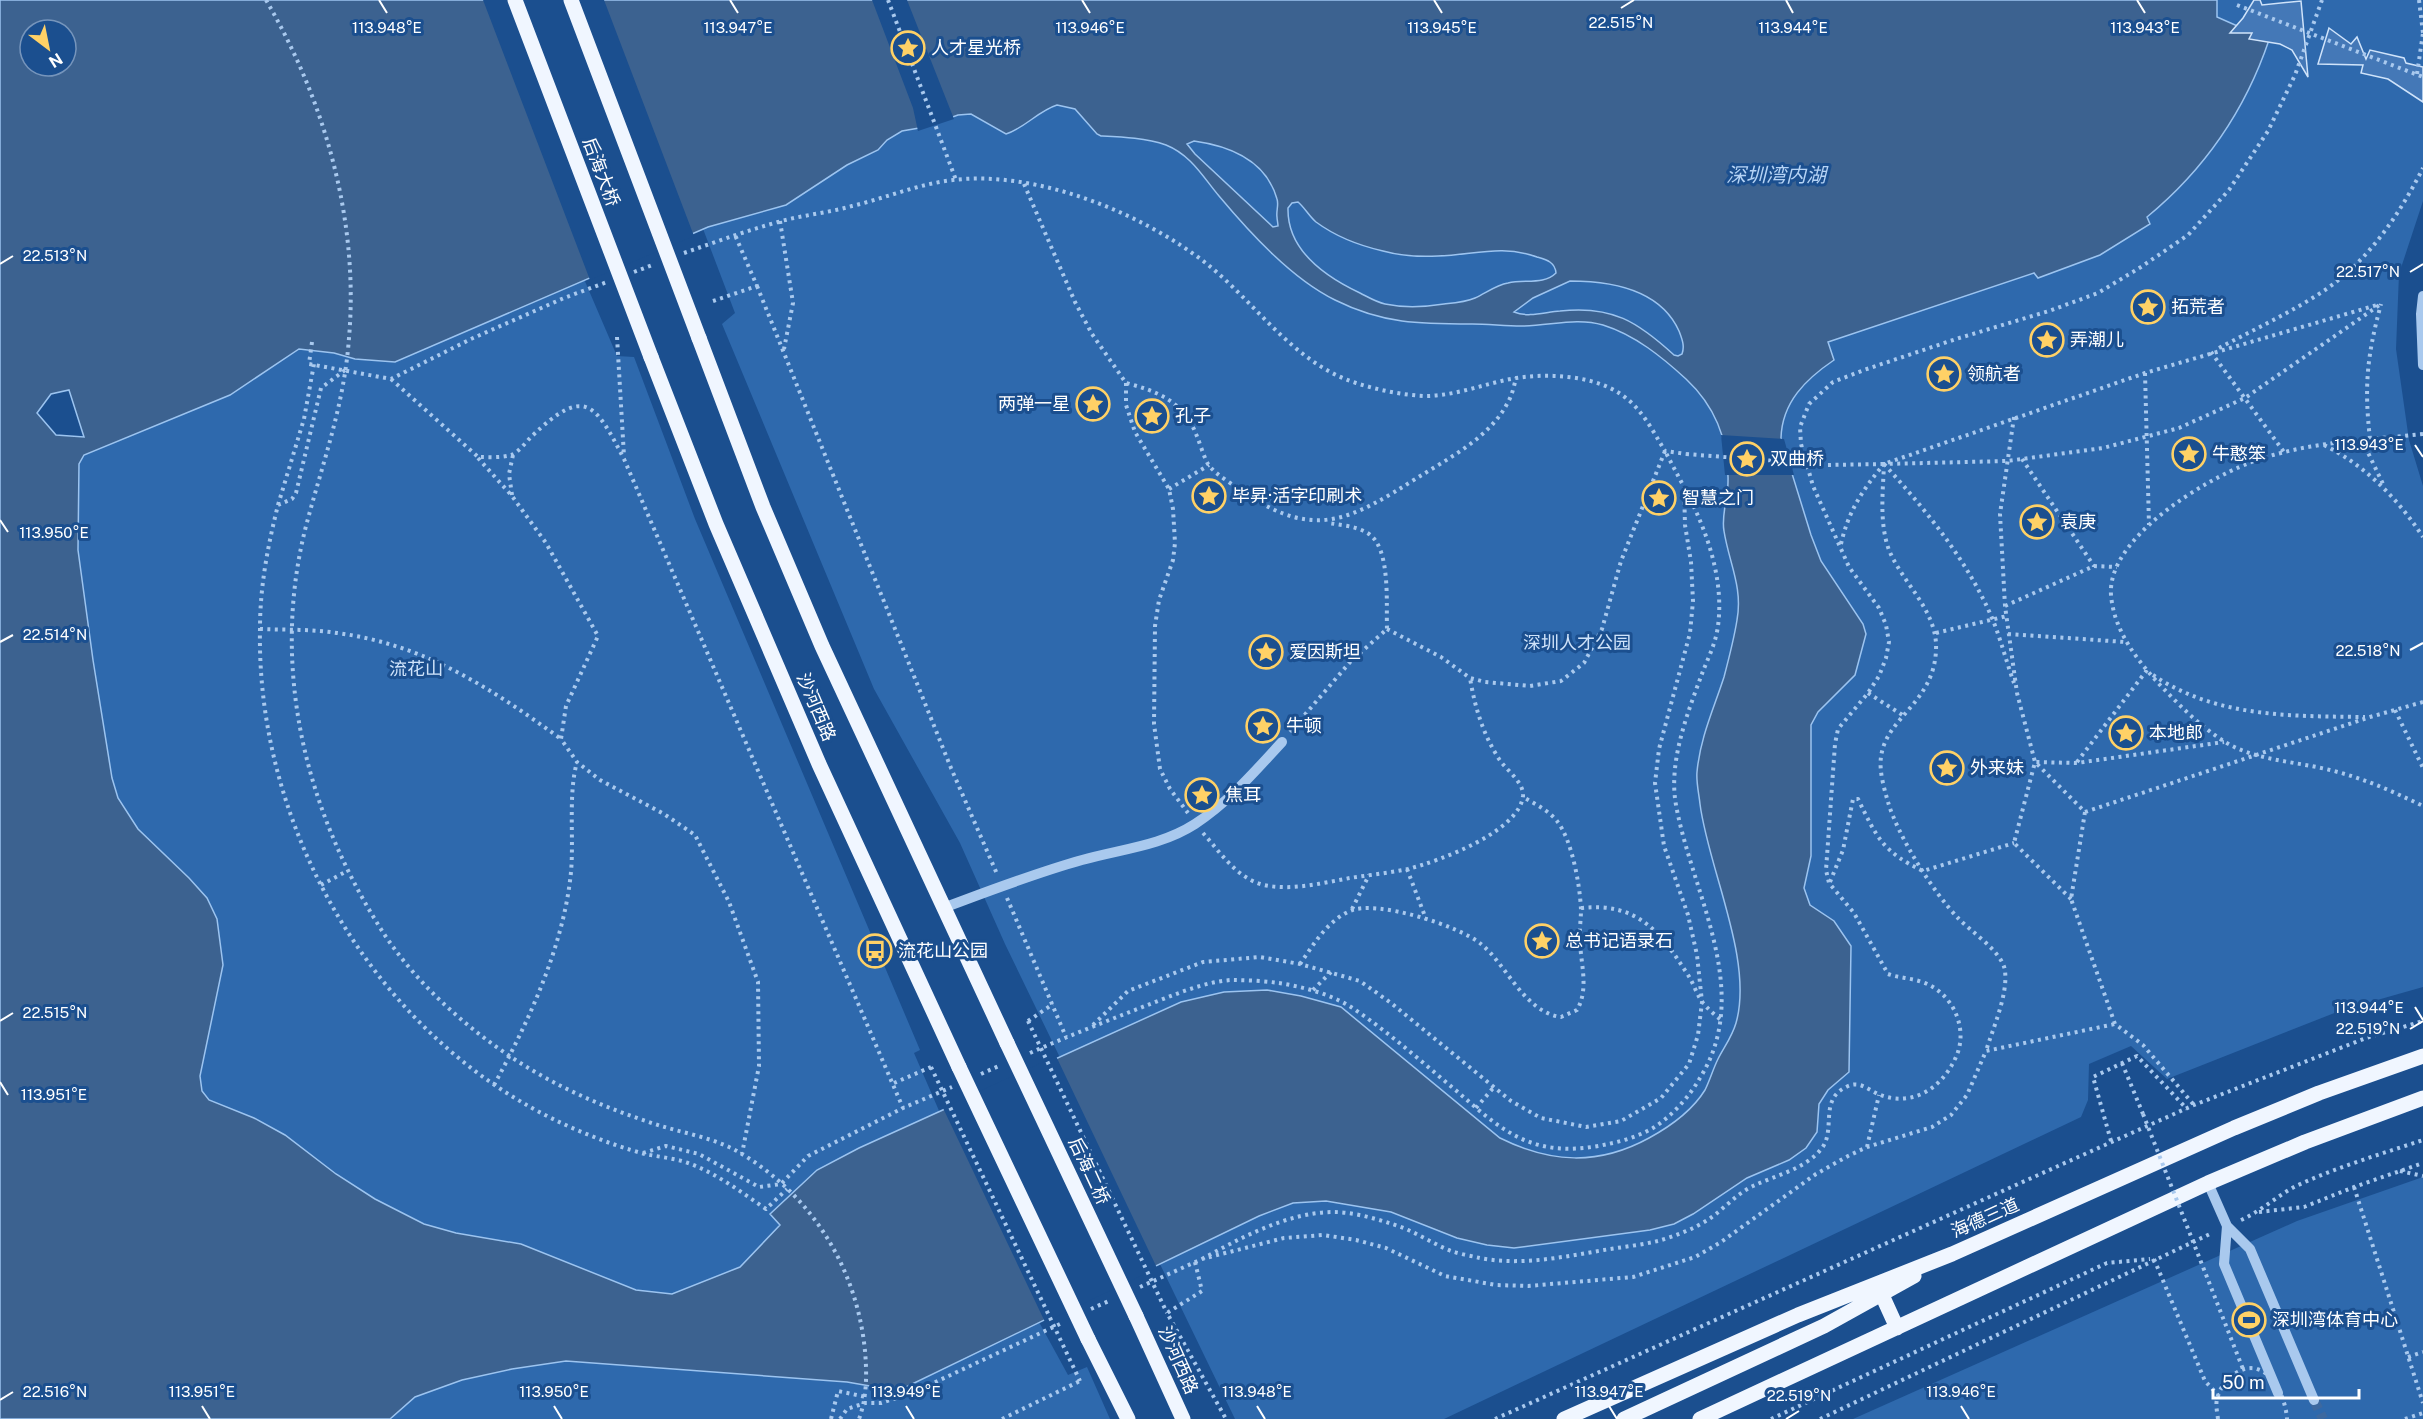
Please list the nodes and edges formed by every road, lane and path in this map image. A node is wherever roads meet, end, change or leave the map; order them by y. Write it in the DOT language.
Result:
graph roads {
  1 [pos="266,0"];
  2 [pos="515,0"];
  3 [pos="571,0"];
  4 [pos="888,0"];
  5 [pos="2322,0"];
  6 [pos="2419,0"];
  7 [pos="2238,5"];
  8 [pos="2311,33"];
  9 [pos="2423,33"];
  10 [pos="2417,74"];
  11 [pos="2423,77"];
  12 [pos="2423,168"];
  13 [pos="956,180"];
  14 [pos="1023,183"];
  15 [pos="780,221"];
  16 [pos="735,235"];
  17 [pos="681,254"];
  18 [pos="660,262"];
  19 [pos="628,274"];
  20 [pos="617,278"];
  21 [pos="757,286"];
  22 [pos="2423,296"];
  23 [pos="712,301"];
  24 [pos="2381,304"];
  25 [pos="617,337"];
  26 [pos="699,338"];
  27 [pos="312,342"];
  28 [pos="784,350"];
  29 [pos="2211,352"];
  30 [pos="651,357"];
  31 [pos="314,364"];
  32 [pos="2423,364"];
  33 [pos="345,369"];
  34 [pos="2145,373"];
  35 [pos="391,378"];
  36 [pos="1516,378"];
  37 [pos="1126,383"];
  38 [pos="2245,398"];
  39 [pos="2014,417"];
  40 [pos="2423,434"];
  41 [pos="2146,438"];
  42 [pos="2370,439"];
  43 [pos="2362,440"];
  44 [pos="2324,444"];
  45 [pos="1665,451"];
  46 [pos="2284,452"];
  47 [pos="513,455"];
  48 [pos="478,457"];
  49 [pos="624,459"];
  50 [pos="2022,459"];
  51 [pos="2007,461"];
  52 [pos="1884,464"];
  53 [pos="1209,465"];
  54 [pos="1684,487"];
  55 [pos="1169,489"];
  56 [pos="2387,492"];
  57 [pos="512,496"];
  58 [pos="278,504"];
  59 [pos="1324,522"];
  60 [pos="2149,526"];
  61 [pos="2423,537"];
  62 [pos="1841,546"];
  63 [pos="2094,566"];
  64 [pos="2117,567"];
  65 [pos="2005,606"];
  66 [pos="2007,616"];
  67 [pos="1992,619"];
  68 [pos="260,629"];
  69 [pos="1387,629"];
  70 [pos="293,631"];
  71 [pos="1936,633"];
  72 [pos="2008,634"];
  73 [pos="2125,642"];
  74 [pos="2146,670"];
  75 [pos="1470,678"];
  76 [pos="1868,693"];
  77 [pos="2017,693"];
  78 [pos="2423,702"];
  79 [pos="2395,710"];
  80 [pos="1904,716"];
  81 [pos="2370,717"];
  82 [pos="561,739"];
  83 [pos="1282,741"];
  84 [pos="2225,742"];
  85 [pos="2255,756"];
  86 [pos="577,762"];
  87 [pos="2035,762"];
  88 [pos="2077,763"];
  89 [pos="2423,768"];
  90 [pos="1523,797"];
  91 [pos="2423,806"];
  92 [pos="2085,812"];
  93 [pos="1196,824"];
  94 [pos="2014,843"];
  95 [pos="993,864"];
  96 [pos="1407,869"];
  97 [pos="347,871"];
  98 [pos="1923,871"];
  99 [pos="1369,874"];
  100 [pos="1829,883"];
  101 [pos="321,885"];
  102 [pos="2071,899"];
  103 [pos="943,908"];
  104 [pos="1012,908"];
  105 [pos="1581,908"];
  106 [pos="1352,909"];
  107 [pos="1427,920"];
  108 [pos="1300,964"];
  109 [pos="1332,972"];
  110 [pos="1313,990"];
  111 [pos="1702,1002"];
  112 [pos="1053,1004"];
  113 [pos="1721,1020"];
  114 [pos="2423,1021"];
  115 [pos="2115,1024"];
  116 [pos="1091,1027"];
  117 [pos="1066,1037"];
  118 [pos="1007,1043"];
  119 [pos="1986,1050"];
  120 [pos="510,1056"];
  121 [pos="1024,1056"];
  122 [pos="2423,1056"];
  123 [pos="2122,1063"];
  124 [pos="1003,1065"];
  125 [pos="972,1078"];
  126 [pos="894,1083"];
  127 [pos="962,1083"];
  128 [pos="494,1085"];
  129 [pos="1494,1087"];
  130 [pos="1879,1095"];
  131 [pos="2423,1098"];
  132 [pos="2194,1105"];
  133 [pos="903,1108"];
  134 [pos="1476,1108"];
  135 [pos="2187,1109"];
  136 [pos="2423,1140"];
  137 [pos="2111,1141"];
  138 [pos="1867,1147"];
  139 [pos="643,1153"];
  140 [pos="742,1154"];
  141 [pos="2423,1163"];
  142 [pos="2399,1171"];
  143 [pos="2423,1176"];
  144 [pos="2208,1183"];
  145 [pos="781,1184"];
  146 [pos="2354,1187"];
  147 [pos="787,1188"];
  148 [pos="2258,1212"];
  149 [pos="2227,1226"];
  150 [pos="1952,1254"];
  151 [pos="1202,1259"];
  152 [pos="2154,1259"];
  153 [pos="1882,1295"];
  154 [pos="1167,1313"];
  155 [pos="1137,1316"];
  156 [pos="1066,1321"];
  157 [pos="1897,1328"];
  158 [pos="1088,1339"];
  159 [pos="2423,1352"];
  160 [pos="2408,1357"];
  161 [pos="2244,1370"];
  162 [pos="2278,1393"];
  163 [pos="2218,1395"];
  164 [pos="866,1396"];
  165 [pos="2314,1400"];
  166 [pos="865,1403"];
  167 [pos="2423,1403"];
  168 [pos="2423,1413"];
  169 [pos="831,1419"];
  170 [pos="840,1419"];
  171 [pos="859,1419"];
  172 [pos="1002,1419"];
  173 [pos="1117,1419"];
  174 [pos="1128,1419"];
  175 [pos="1183,1419"];
  176 [pos="1226,1419"];
  177 [pos="1495,1419"];
  178 [pos="1564,1419"];
  179 [pos="1624,1419"];
  180 [pos="1700,1419"];
  181 [pos="1771,1419"];
  182 [pos="1820,1419"];
  183 [pos="2218,1419"];
  184 [pos="2287,1419"];
  185 [pos="2405,1419"];
  1 -- 33 [label="path"];
  2 -- 30 [label="main road, 后海大桥, bridge"];
  3 -- 26 [label="main road, 后海大桥, bridge"];
  4 -- 13 [label="path"];
  5 -- 8 [label="path"];
  6 -- 9 [label="path"];
  7 -- 8 [label="path"];
  8 -- 10 [label="path"];
  8 -- 62 [label="path"];
  9 -- 10 [label="path"];
  10 -- 11 [label="path"];
  12 -- 29 [label="path"];
  13 -- 14 [label="path"];
  13 -- 15 [label="path"];
  14 -- 36 [label="path"];
  14 -- 37 [label="path"];
  15 -- 16 [label="path"];
  15 -- 28 [label="path"];
  16 -- 17 [label="path"];
  16 -- 21 [label="path"];
  18 -- 19 [label="path"];
  20 -- 35 [label="path"];
  21 -- 23 [label="path"];
  21 -- 28 [label="path"];
  22 -- 32 [label="street"];
  24 -- 29 [label="path"];
  24 -- 38 [label="path"];
  24 -- 42 [label="path"];
  25 -- 49 [label="path"];
  26 -- 103 [label="main road, 沙河西路"];
  27 -- 31 [label="path"];
  28 -- 95 [label="path"];
  29 -- 34 [label="path"];
  29 -- 38 [label="path"];
  30 -- 158 [label="main road, 沙河西路, bridge"];
  31 -- 33 [label="path"];
  31 -- 58 [label="path"];
  33 -- 35 [label="path"];
  33 -- 58 [label="path"];
  33 -- 70 [label="path"];
  34 -- 39 [label="path"];
  34 -- 41 [label="path"];
  35 -- 48 [label="path"];
  36 -- 45 [label="path"];
  36 -- 59 [label="path"];
  37 -- 53 [label="path"];
  37 -- 55 [label="path"];
  38 -- 41 [label="path"];
  38 -- 46 [label="path"];
  39 -- 51 [label="path"];
  39 -- 52 [label="path"];
  40 -- 42 [label="path"];
  41 -- 50 [label="path"];
  41 -- 60 [label="path"];
  42 -- 43 [label="path"];
  43 -- 44 [label="path"];
  43 -- 56 [label="path"];
  44 -- 46 [label="path"];
  44 -- 56 [label="path"];
  45 -- 52 [label="path, bridge"];
  45 -- 54 [label="path"];
  45 -- 75 [label="path"];
  46 -- 60 [label="path"];
  47 -- 48 [label="path"];
  47 -- 49 [label="path"];
  47 -- 57 [label="path"];
  48 -- 57 [label="path"];
  49 -- 126 [label="path"];
  50 -- 51 [label="path"];
  50 -- 63 [label="path"];
  51 -- 52 [label="path"];
  51 -- 65 [label="path"];
  52 -- 62 [label="path"];
  52 -- 67 [label="path"];
  52 -- 71 [label="path"];
  53 -- 55 [label="path"];
  53 -- 59 [label="path"];
  54 -- 111 [label="path"];
  54 -- 113 [label="path"];
  55 -- 93 [label="path"];
  56 -- 61 [label="path"];
  57 -- 82 [label="path"];
  58 -- 68 [label="path"];
  59 -- 69 [label="path"];
  60 -- 64 [label="path"];
  62 -- 76 [label="path"];
  63 -- 64 [label="path"];
  63 -- 65 [label="path"];
  64 -- 73 [label="path"];
  65 -- 66 [label="path"];
  66 -- 67 [label="path"];
  66 -- 72 [label="path"];
  67 -- 71 [label="path"];
  67 -- 77 [label="path"];
  68 -- 70 [label="path"];
  68 -- 101 [label="path"];
  69 -- 75 [label="path"];
  69 -- 83 [label="path"];
  70 -- 82 [label="path"];
  70 -- 97 [label="path"];
  71 -- 80 [label="path"];
  72 -- 73 [label="path"];
  72 -- 77 [label="path"];
  73 -- 74 [label="path"];
  74 -- 81 [label="path"];
  74 -- 84 [label="path"];
  74 -- 88 [label="path"];
  75 -- 90 [label="path"];
  76 -- 80 [label="path"];
  76 -- 100 [label="path"];
  77 -- 87 [label="path"];
  78 -- 79 [label="path"];
  79 -- 81 [label="path"];
  79 -- 89 [label="path"];
  80 -- 98 [label="path"];
  81 -- 85 [label="path"];
  82 -- 86 [label="path"];
  83 -- 93 [label="street"];
  84 -- 85 [label="path"];
  84 -- 88 [label="path"];
  85 -- 91 [label="path"];
  85 -- 92 [label="path"];
  86 -- 120 [label="path"];
  86 -- 140 [label="path"];
  87 -- 88 [label="path"];
  87 -- 92 [label="path"];
  87 -- 94 [label="path"];
  90 -- 96 [label="path"];
  90 -- 105 [label="path"];
  92 -- 102 [label="path"];
  93 -- 99 [label="path"];
  93 -- 103 [label="street"];
  94 -- 98 [label="path"];
  94 -- 102 [label="path"];
  96 -- 99 [label="path"];
  96 -- 107 [label="path"];
  97 -- 101 [label="path"];
  97 -- 120 [label="path"];
  98 -- 100 [label="path"];
  98 -- 119 [label="path"];
  99 -- 106 [label="path"];
  100 -- 130 [label="path"];
  101 -- 128 [label="path"];
  102 -- 115 [label="path"];
  103 -- 118 [label="main road, 沙河西路"];
  104 -- 112 [label="path"];
  105 -- 107 [label="path"];
  105 -- 111 [label="path"];
  106 -- 107 [label="path"];
  106 -- 108 [label="path"];
  108 -- 109 [label="path"];
  108 -- 116 [label="path"];
  109 -- 110 [label="path"];
  109 -- 129 [label="path"];
  110 -- 116 [label="path"];
  110 -- 134 [label="path"];
  111 -- 113 [label="path"];
  111 -- 129 [label="path"];
  112 -- 117 [label="path"];
  112 -- 154 [label="path, bridge"];
  113 -- 134 [label="path"];
  114 -- 132 [label="path"];
  115 -- 119 [label="path"];
  115 -- 132 [label="path"];
  116 -- 117 [label="path"];
  117 -- 121 [label="path"];
  118 -- 155 [label="main road, 后海二桥, bridge"];
  119 -- 138 [label="path"];
  120 -- 128 [label="path"];
  120 -- 140 [label="path"];
  122 -- 150 [label="main road, 海德三道"];
  123 -- 135 [label="path"];
  123 -- 137 [label="path"];
  123 -- 161 [label="path, bridge"];
  124 -- 125 [label="path"];
  126 -- 133 [label="path"];
  126 -- 172 [label="path, bridge"];
  127 -- 133 [label="path"];
  128 -- 139 [label="path"];
  129 -- 134 [label="path"];
  130 -- 138 [label="path"];
  130 -- 151 [label="path"];
  131 -- 144 [label="main road"];
  132 -- 135 [label="path"];
  133 -- 145 [label="path"];
  135 -- 137 [label="path"];
  136 -- 148 [label="path"];
  137 -- 177 [label="path"];
  138 -- 151 [label="path"];
  139 -- 145 [label="path"];
  139 -- 147 [label="path"];
  140 -- 145 [label="path"];
  141 -- 142 [label="path"];
  142 -- 143 [label="path"];
  142 -- 146 [label="path"];
  144 -- 149 [label="street"];
  144 -- 157 [label="main road"];
  145 -- 147 [label="path"];
  146 -- 148 [label="path"];
  146 -- 160 [label="path"];
  147 -- 164 [label="path"];
  148 -- 149 [label="path"];
  149 -- 152 [label="path"];
  149 -- 162 [label="street"];
  149 -- 165 [label="street"];
  150 -- 153 [label="main road"];
  150 -- 178 [label="main road, 海德三道"];
  151 -- 154 [label="path"];
  152 -- 163 [label="path"];
  152 -- 181 [label="path"];
  152 -- 182 [label="path"];
  153 -- 157 [label="main road"];
  153 -- 179 [label="main road"];
  154 -- 176 [label="path"];
  155 -- 175 [label="main road, 沙河西路"];
  156 -- 166 [label="path"];
  157 -- 180 [label="main road"];
  158 -- 173 [label="main road"];
  158 -- 174 [label="main road"];
  159 -- 160 [label="path"];
  160 -- 167 [label="path"];
  161 -- 163 [label="path, bridge"];
  161 -- 184 [label="path, bridge"];
  163 -- 183 [label="path, bridge"];
  164 -- 166 [label="path"];
  164 -- 169 [label="path"];
  166 -- 170 [label="path"];
  166 -- 171 [label="path"];
  168 -- 185 [label="path"];
}
